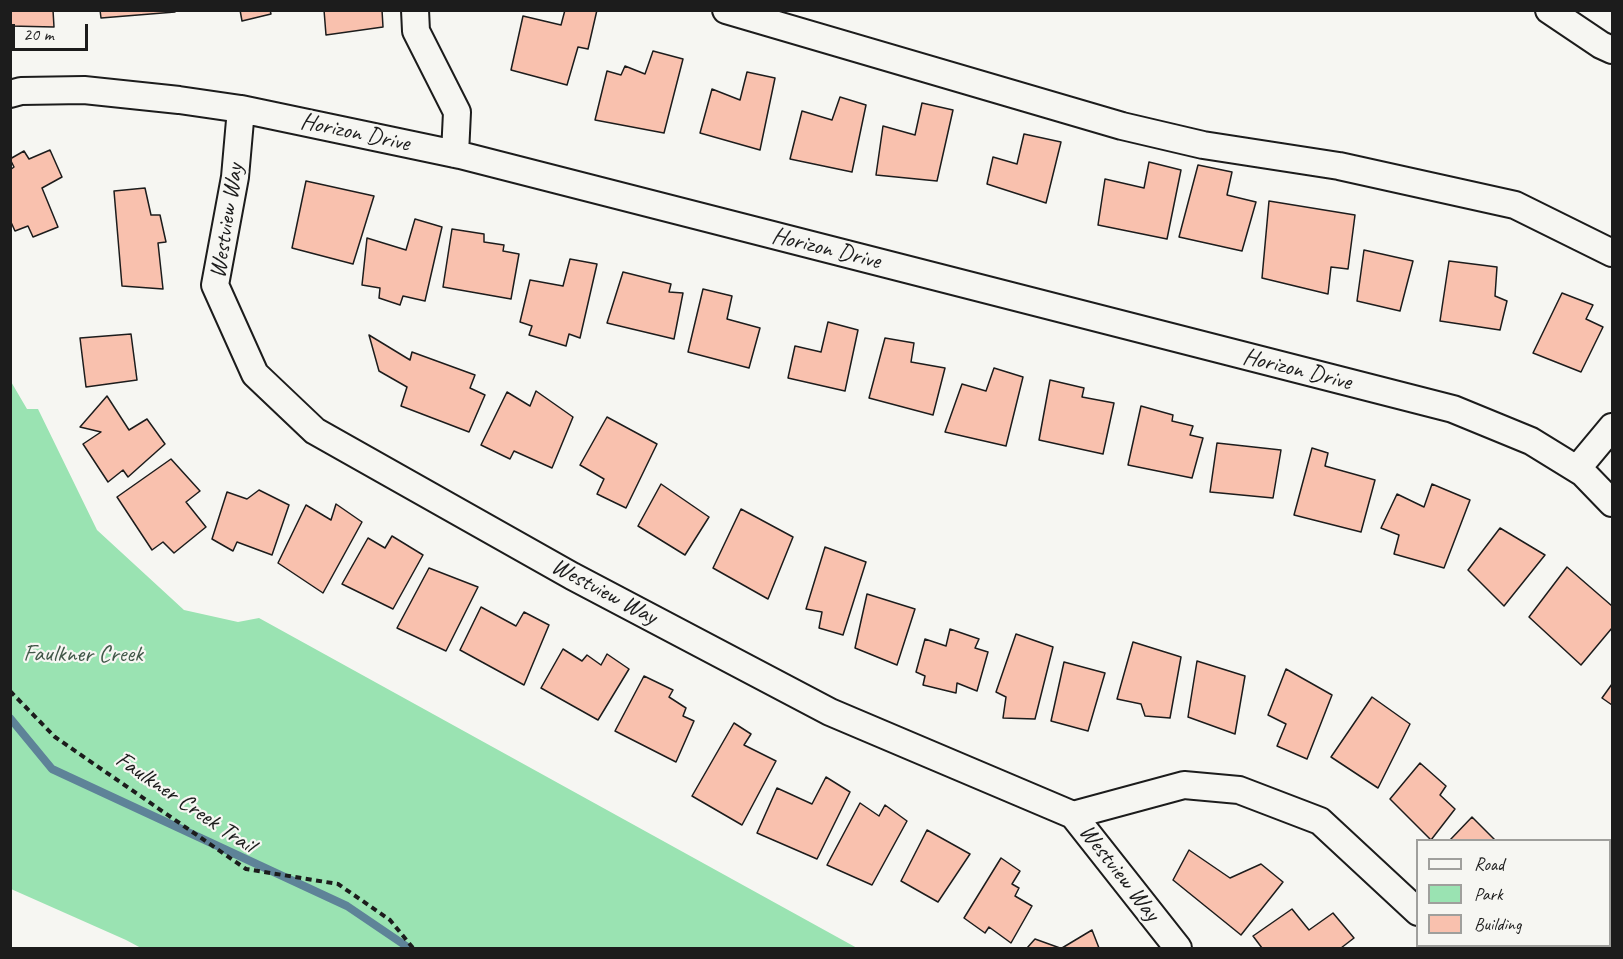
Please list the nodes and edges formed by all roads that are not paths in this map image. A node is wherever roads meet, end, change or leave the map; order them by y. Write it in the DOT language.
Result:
graph roads {
  1 [pos="415,10"];
  2 [pos="726,10"];
  3 [pos="1549,10"];
  4 [pos="1612,50"];
  5 [pos="10,93"];
  6 [pos="242,108"];
  7 [pos="455,154"];
  8 [pos="1612,253"];
  9 [pos="1612,427"];
  10 [pos="1577,469"];
  11 [pos="1612,503"];
  12 [pos="1073,815"];
  13 [pos="1416,910"];
  14 [pos="1178,948"];
  1 -- 7 [label="street"];
  2 -- 8 [label="street"];
  3 -- 4 [label="street"];
  5 -- 6 [label="street, Horizon Drive"];
  6 -- 7 [label="street, Horizon Drive"];
  6 -- 12 [label="street, Westview Way"];
  7 -- 10 [label="street, Horizon Drive"];
  9 -- 10 [label="street"];
  10 -- 11 [label="street, Horizon Drive"];
  12 -- 13 [label="street"];
  12 -- 14 [label="street, Westview Way"];
}
